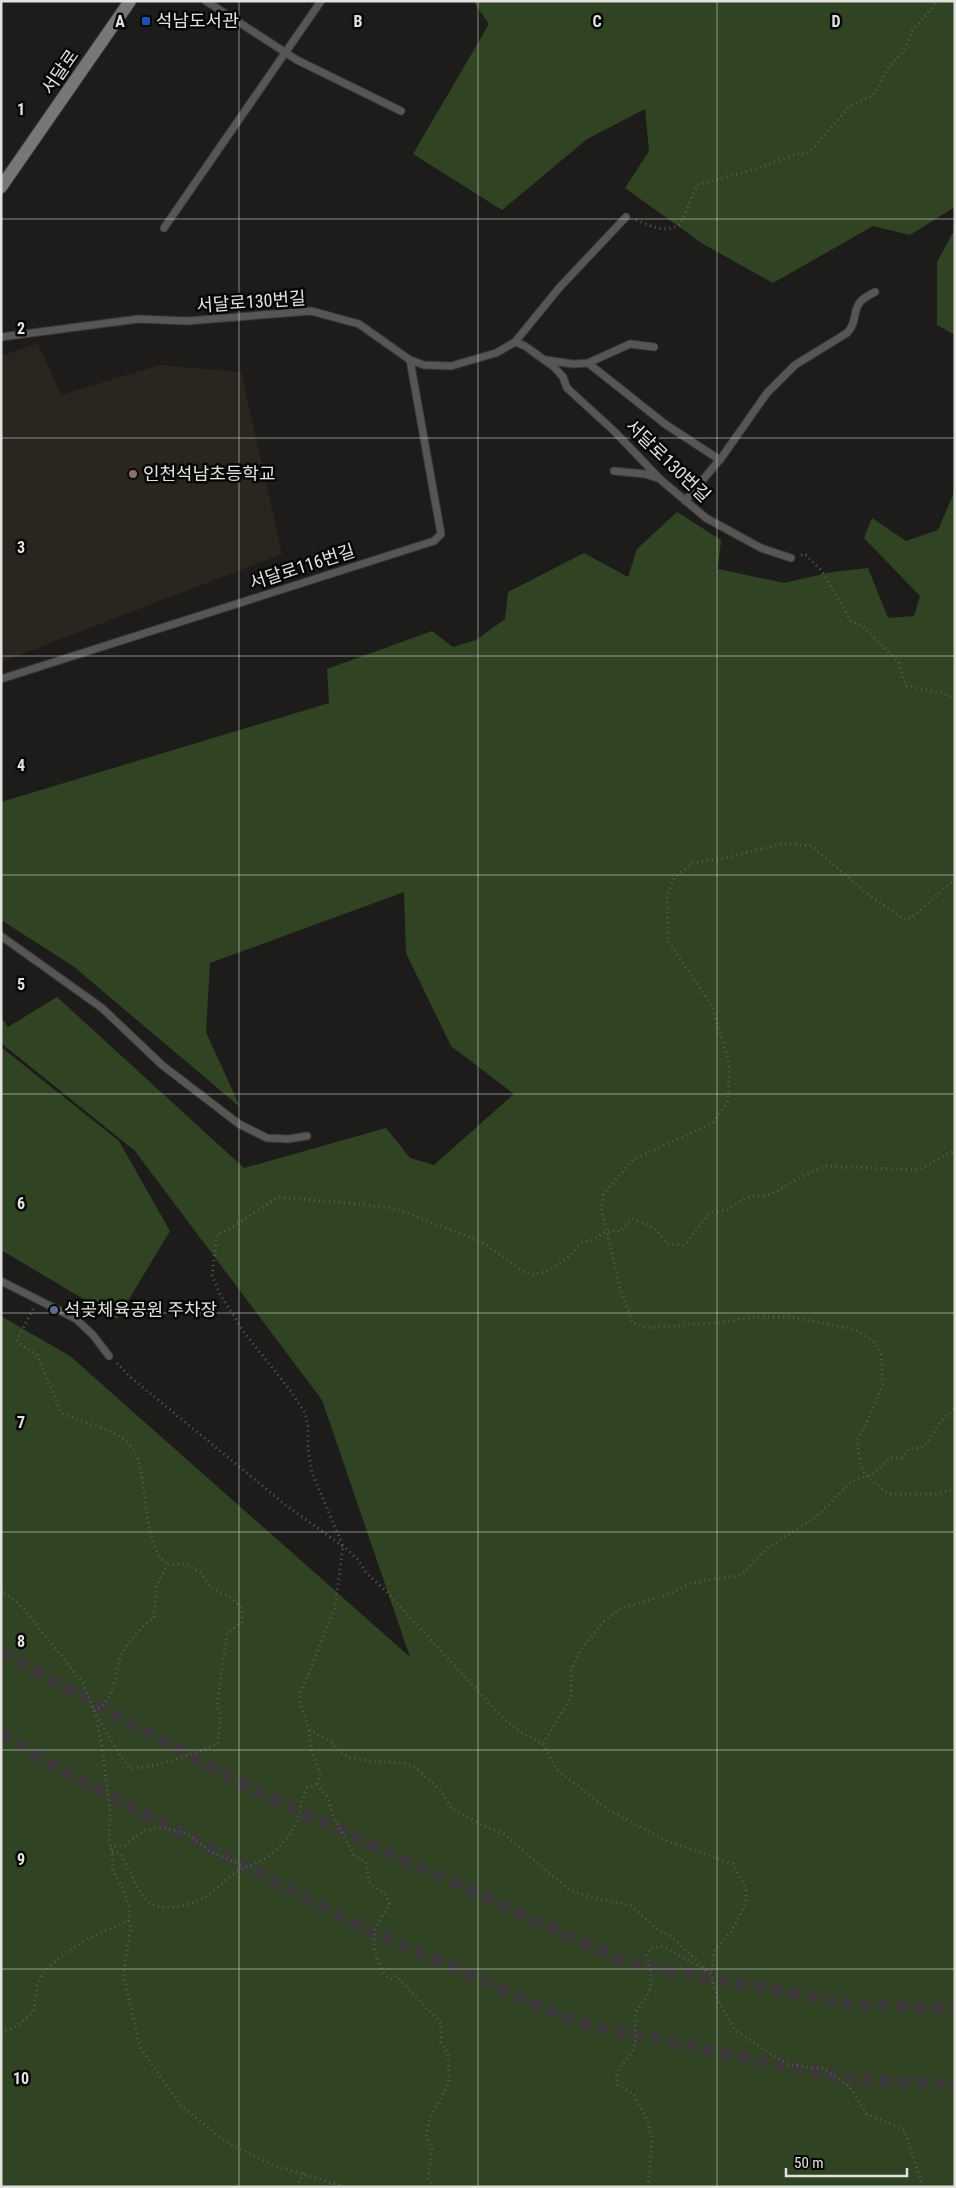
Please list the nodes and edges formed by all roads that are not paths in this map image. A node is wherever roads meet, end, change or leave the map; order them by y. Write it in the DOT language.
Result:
graph roads {
  1 [pos="130,1"];
  2 [pos="206,1"];
  3 [pos="321,1"];
  4 [pos="286,52"];
  5 [pos="401,111"];
  6 [pos="1,187"];
  7 [pos="626,216"];
  8 [pos="164,228"];
  9 [pos="875,292"];
  10 [pos="1,337"];
  11 [pos="515,342"];
  12 [pos="654,347"];
  13 [pos="410,360"];
  14 [pos="544,360"];
  15 [pos="588,363"];
  16 [pos="720,460"];
  17 [pos="614,471"];
  18 [pos="661,480"];
  19 [pos="685,501"];
  20 [pos="791,558"];
  21 [pos="1,679"];
  22 [pos="1,936"];
  23 [pos="307,1136"];
  24 [pos="1,1281"];
  25 [pos="109,1356"];
  1 -- 6 [label="street, 서달로"];
  2 -- 4 [label="lane"];
  3 -- 4 [label="lane"];
  4 -- 5 [label="lane"];
  4 -- 8 [label="lane"];
  7 -- 11 [label="lane, 서달로130번길"];
  9 -- 16 [label="lane"];
  10 -- 13 [label="lane, 서달로130번길"];
  11 -- 13 [label="lane, 서달로130번길"];
  11 -- 14 [label="lane, 서달로130번길"];
  12 -- 15 [label="lane, 서달로130번길"];
  13 -- 21 [label="lane, 서달로116번길"];
  14 -- 15 [label="lane, 서달로130번길"];
  14 -- 18 [label="lane, 서달로130번길"];
  15 -- 16 [label="lane, 서달로130번길"];
  16 -- 19 [label="lane"];
  17 -- 18 [label="lane"];
  18 -- 19 [label="lane, 서달로130번길"];
  19 -- 20 [label="lane, 서달로130번길"];
  22 -- 23 [label="lane"];
  24 -- 25 [label="lane"];
}
